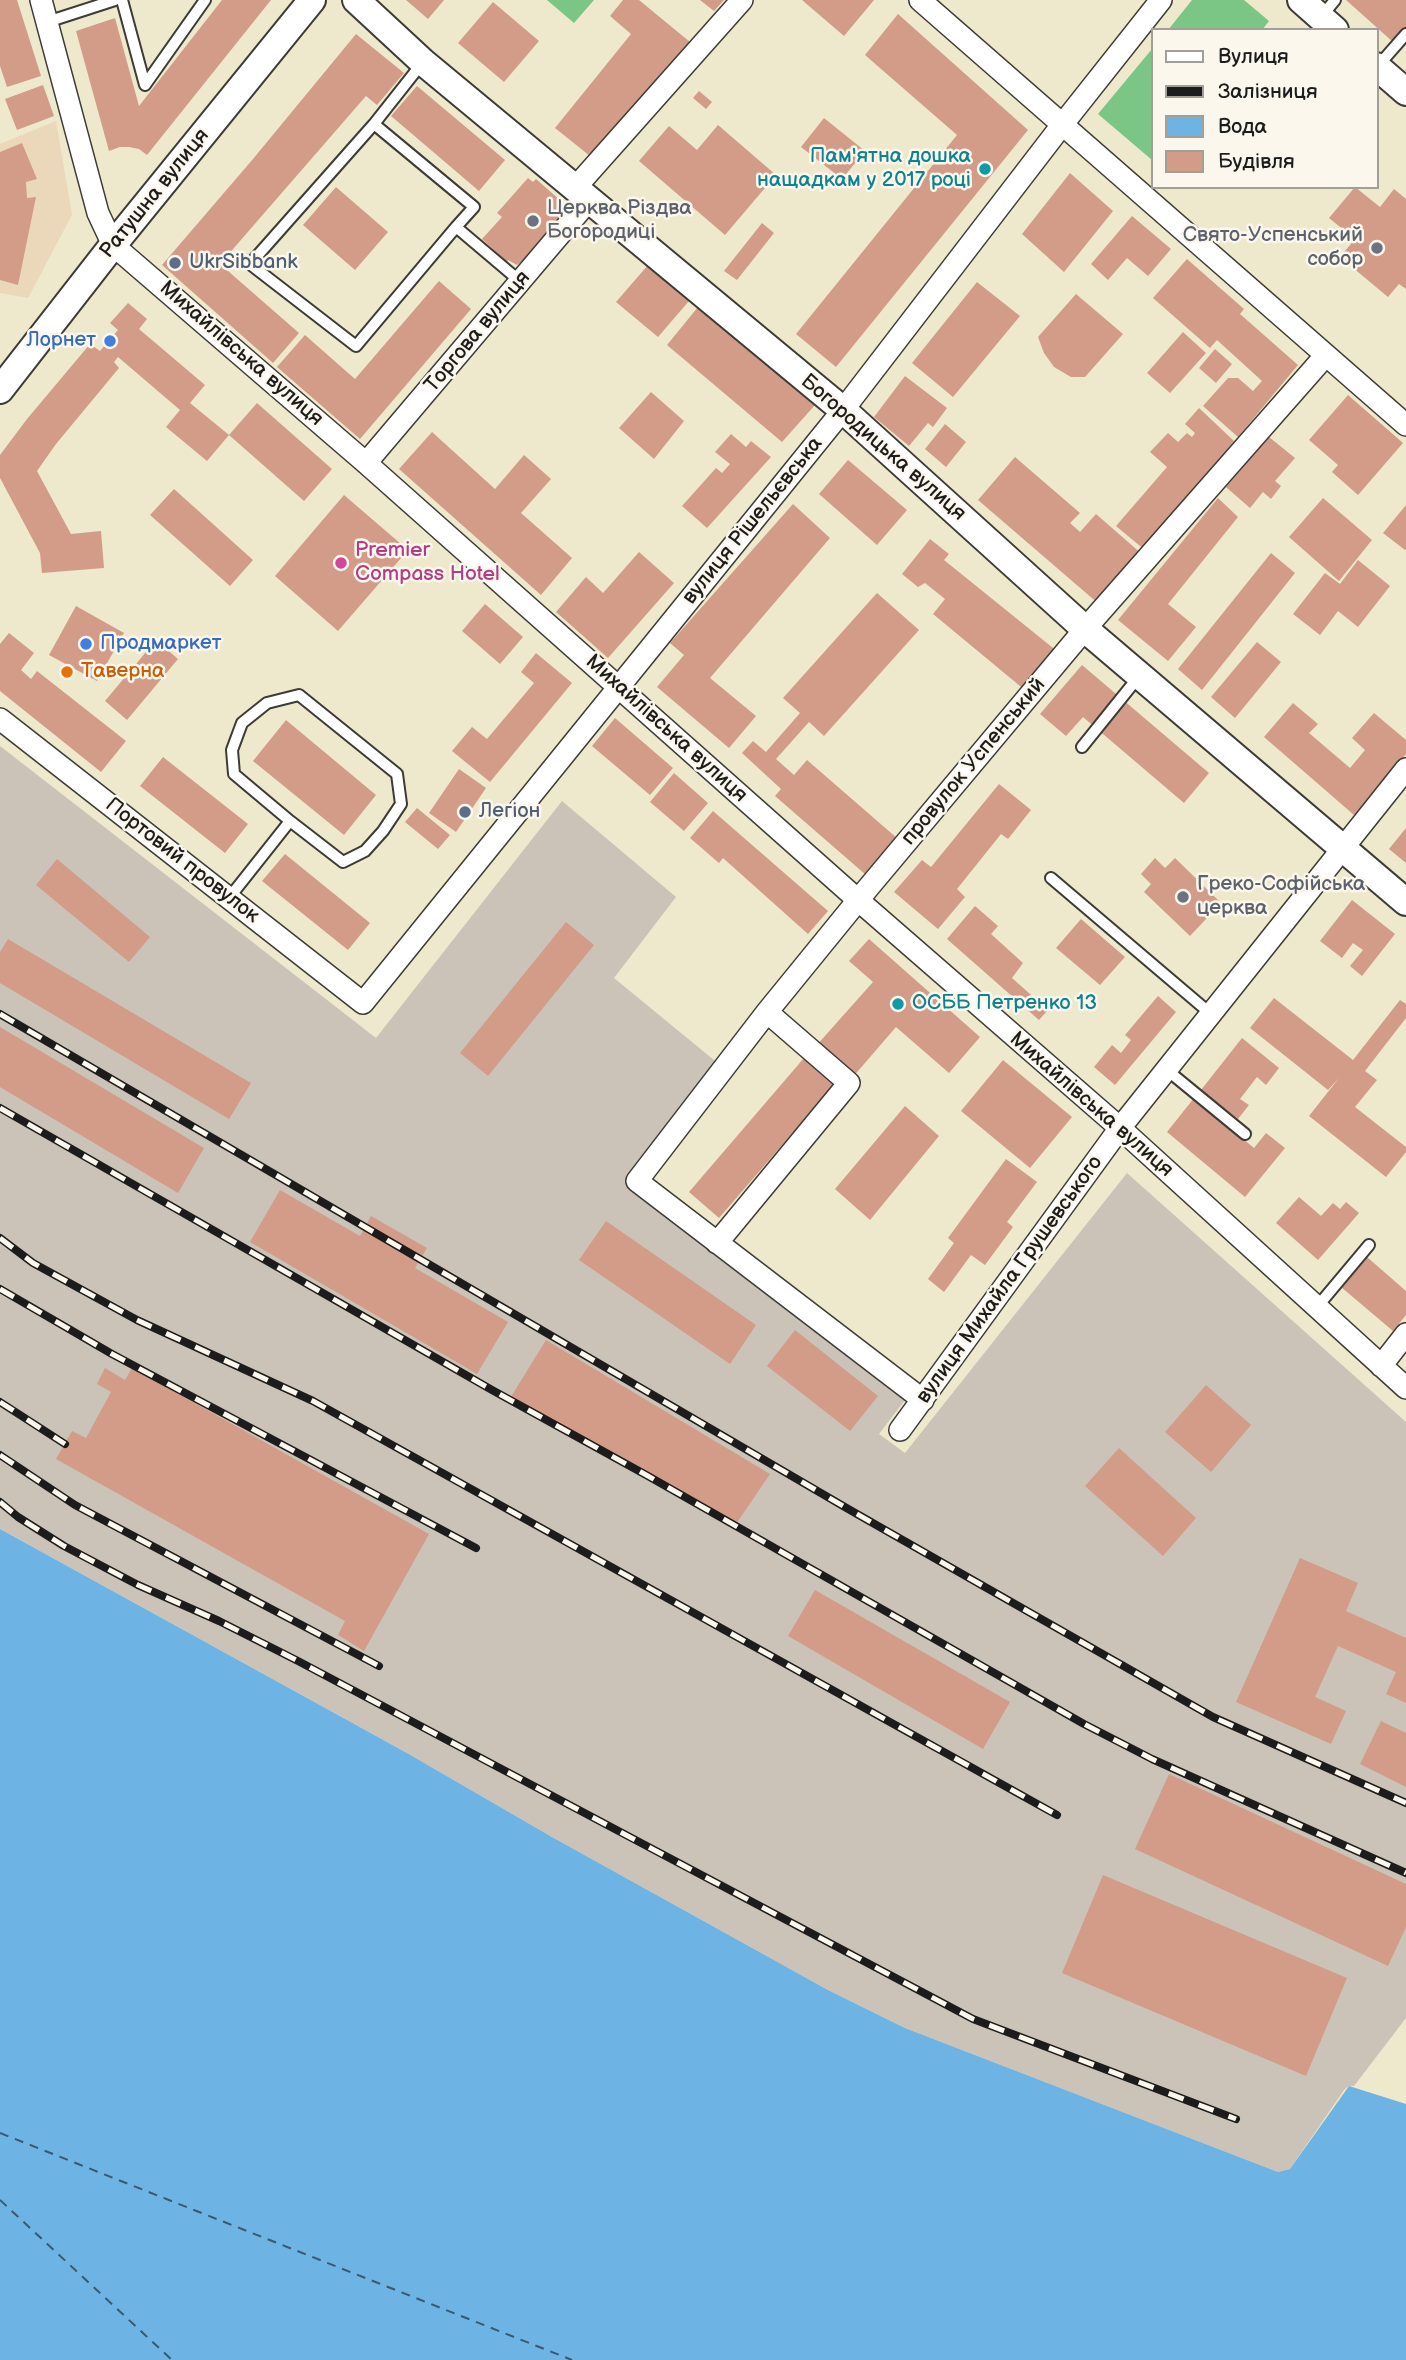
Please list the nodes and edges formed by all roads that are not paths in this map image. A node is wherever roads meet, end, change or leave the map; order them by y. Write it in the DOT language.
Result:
graph roads {
  1 [pos="41,0"];
  2 [pos="115,0"];
  3 [pos="122,0"];
  4 [pos="205,0"];
  5 [pos="312,0"];
  6 [pos="356,0"];
  7 [pos="743,0"];
  8 [pos="920,0"];
  9 [pos="1161,0"];
  10 [pos="47,22"];
  11 [pos="1406,34"];
  12 [pos="423,62"];
  13 [pos="1378,65"];
  14 [pos="1378,67"];
  15 [pos="1406,92"];
  16 [pos="374,124"];
  17 [pos="1062,125"];
  18 [pos="582,194"];
  19 [pos="456,227"];
  20 [pos="113,245"];
  21 [pos="521,282"];
  22 [pos="1325,355"];
  23 [pos="0,390"];
  24 [pos="843,410"];
  25 [pos="1406,425"];
  26 [pos="366,463"];
  27 [pos="1085,629"];
  28 [pos="1140,675"];
  29 [pos="618,686"];
  30 [pos="0,719"];
  31 [pos="1082,747"];
  32 [pos="1406,769"];
  33 [pos="290,821"];
  34 [pos="1343,848"];
  35 [pos="1051,878"];
  36 [pos="229,898"];
  37 [pos="858,901"];
  38 [pos="1406,902"];
  39 [pos="363,1003"];
  40 [pos="767,1012"];
  41 [pos="1211,1014"];
  42 [pos="1167,1070"];
  43 [pos="1119,1128"];
  44 [pos="1245,1134"];
  45 [pos="717,1242"];
  46 [pos="1369,1245"];
  47 [pos="1317,1307"];
  48 [pos="1406,1334"];
  49 [pos="1381,1366"];
  50 [pos="1406,1388"];
  51 [pos="923,1401"];
  52 [pos="900,1430"];
  1 -- 10 [label="street, Михайлівська вулиця"];
  2 -- 10 [label="lane"];
  3 -- 4 [label="lane"];
  5 -- 20 [label="street, Ратушна вулиця"];
  6 -- 12 [label="street, Богородицька вулиця"];
  7 -- 18 [label="street, Торгова вулиця"];
  8 -- 17 [label="street"];
  9 -- 17 [label="street, вулиця Рішельєвська"];
  10 -- 20 [label="street, Михайлівська вулиця"];
  11 -- 13 [label="lane"];
  12 -- 16 [label="lane"];
  12 -- 18 [label="street, Богородицька вулиця"];
  14 -- 15 [label="street"];
  16 -- 19 [label="lane"];
  16 -- 19 [label="lane"];
  17 -- 22 [label="street"];
  17 -- 24 [label="street, вулиця Рішельєвська"];
  18 -- 21 [label="street, Торгова вулиця"];
  18 -- 24 [label="street, Богородицька вулиця"];
  19 -- 21 [label="lane"];
  20 -- 23 [label="street, Ратушна вулиця"];
  20 -- 26 [label="street, Михайлівська вулиця"];
  21 -- 26 [label="street, Торгова вулиця"];
  22 -- 25 [label="street"];
  22 -- 27 [label="street, провулок Успенський"];
  24 -- 27 [label="street, Богородицька вулиця"];
  24 -- 29 [label="street, вулиця Рішельєвська"];
  26 -- 29 [label="street, Михайлівська вулиця"];
  27 -- 28 [label="street, Богородицька вулиця"];
  27 -- 37 [label="street, провулок Успенський"];
  28 -- 31 [label="lane"];
  28 -- 34 [label="street, Богородицька вулиця"];
  29 -- 37 [label="street, Михайлівська вулиця"];
  29 -- 39 [label="street, вулиця Рішельєвська"];
  30 -- 36 [label="street, Портовий провулок"];
  32 -- 34 [label="street, вулиця Михайла Грушевського"];
  33 -- 33 [label="lane"];
  33 -- 36 [label="lane"];
  34 -- 38 [label="street, Богородицька вулиця"];
  34 -- 41 [label="street, вулиця Михайла Грушевського"];
  35 -- 41 [label="lane"];
  36 -- 39 [label="street, Портовий провулок"];
  37 -- 40 [label="street, провулок Успенський"];
  37 -- 43 [label="street, Михайлівська вулиця"];
  40 -- 45 [label="street, провулок Успенський"];
  40 -- 45 [label="street"];
  41 -- 42 [label="street, вулиця Михайла Грушевського"];
  42 -- 43 [label="street, вулиця Михайла Грушевського"];
  42 -- 44 [label="lane"];
  43 -- 47 [label="street, Михайлівська вулиця"];
  43 -- 51 [label="street, вулиця Михайла Грушевського"];
  45 -- 51 [label="street"];
  46 -- 47 [label="lane"];
  47 -- 49 [label="street, Михайлівська вулиця"];
  48 -- 49 [label="street"];
  49 -- 50 [label="street, Михайлівська вулиця"];
  51 -- 52 [label="street, вулиця Михайла Грушевського"];
}
